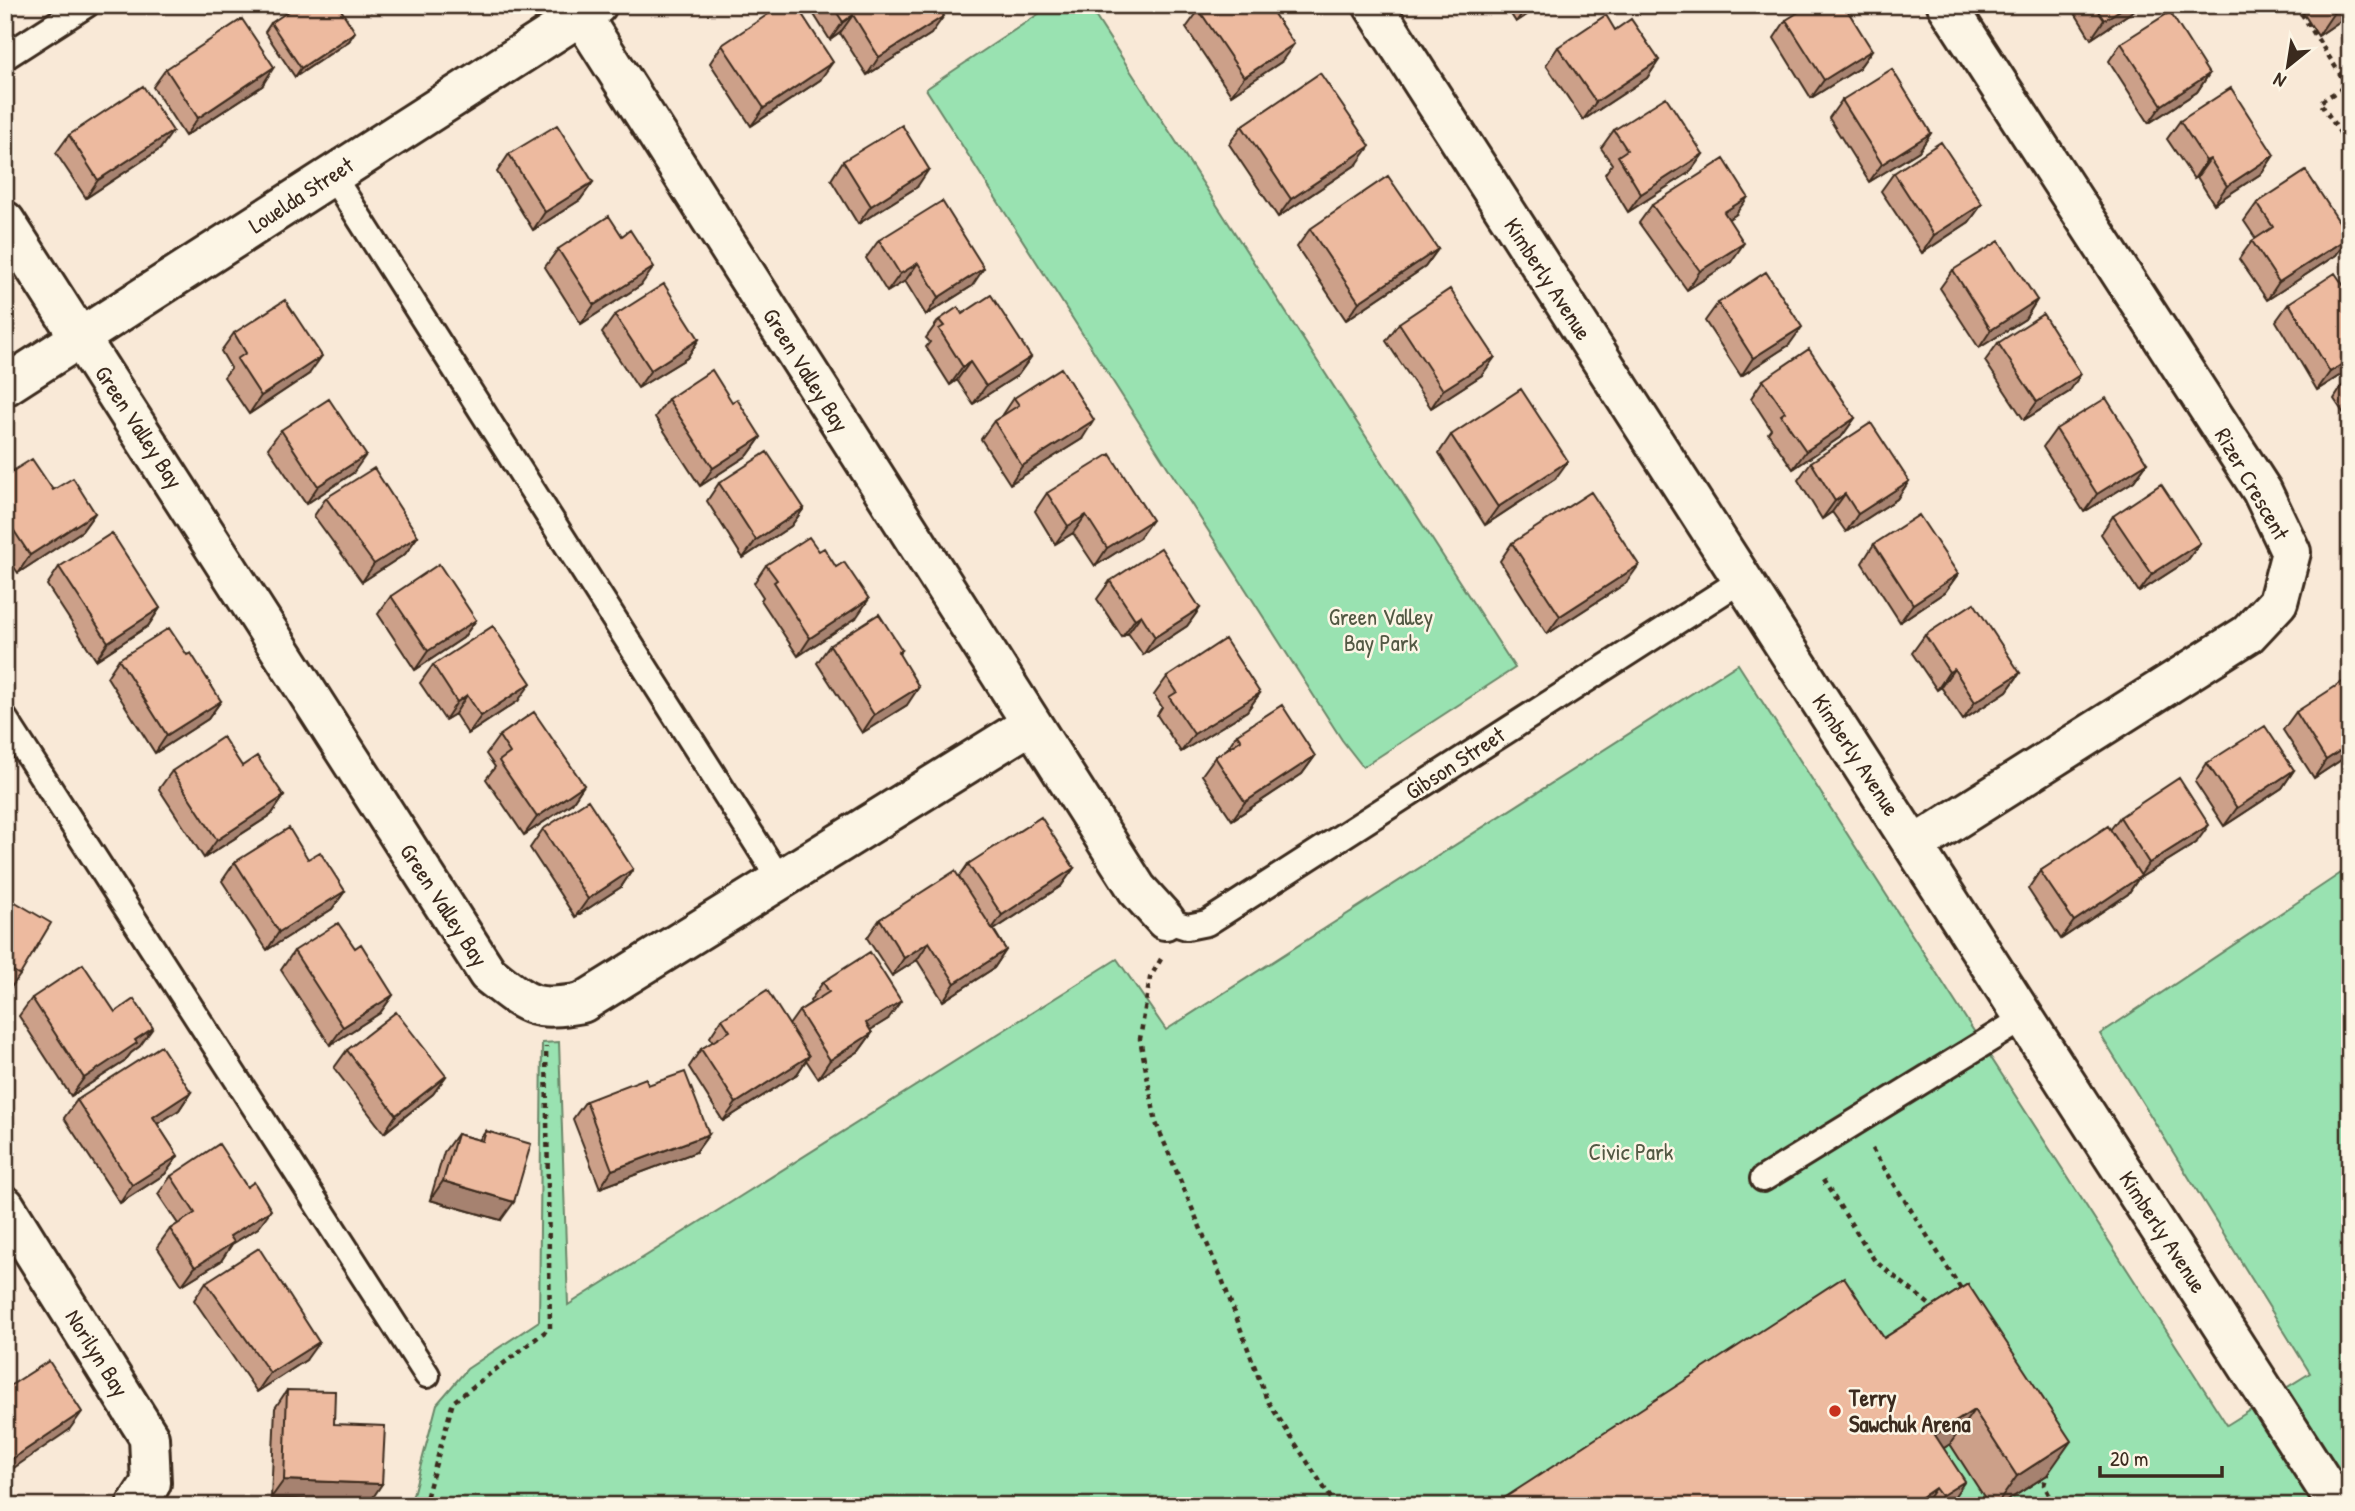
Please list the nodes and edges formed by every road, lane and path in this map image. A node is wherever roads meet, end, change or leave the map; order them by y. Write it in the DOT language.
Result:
graph roads {
  1 [pos="86,5"];
  2 [pos="1373,5"];
  3 [pos="1947,5"];
  4 [pos="2296,5"];
  5 [pos="589,10"];
  6 [pos="5,57"];
  7 [pos="2350,148"];
  8 [pos="332,176"];
  9 [pos="5,222"];
  10 [pos="81,338"];
  11 [pos="5,386"];
  12 [pos="1740,581"];
  13 [pos="5,719"];
  14 [pos="1031,724"];
  15 [pos="1915,845"];
  16 [pos="780,880"];
  17 [pos="1173,923"];
  18 [pos="546,1009"];
  19 [pos="2026,1017"];
  20 [pos="1855,1122"];
  21 [pos="1805,1153"];
  22 [pos="1763,1179"];
  23 [pos="5,1206"];
  24 [pos="1968,1298"];
  25 [pos="1946,1318"];
  26 [pos="427,1375"];
  27 [pos="2049,1468"];
  28 [pos="136,1506"];
  29 [pos="424,1506"];
  30 [pos="1336,1506"];
  31 [pos="2055,1506"];
  32 [pos="2338,1506"];
  1 -- 6 [label="lane"];
  2 -- 12 [label="street, Kimberly Avenue"];
  3 -- 15 [label="street, Rizer Crescent"];
  4 -- 7 [label="path"];
  5 -- 8 [label="street, Louelda Street"];
  5 -- 14 [label="street, Green Valley Bay"];
  8 -- 10 [label="street, Louelda Street"];
  8 -- 16 [label="lane"];
  9 -- 10 [label="street, Green Valley Bay"];
  10 -- 11 [label="street, Louelda Street"];
  10 -- 18 [label="street, Green Valley Bay"];
  12 -- 15 [label="street, Kimberly Avenue"];
  12 -- 17 [label="lane, Gibson Street"];
  13 -- 26 [label="lane"];
  14 -- 16 [label="street"];
  14 -- 17 [label="street, Green Valley Bay"];
  15 -- 19 [label="street, Kimberly Avenue"];
  16 -- 18 [label="street"];
  17 -- 30 [label="path"];
  18 -- 29 [label="path"];
  19 -- 20 [label="lane"];
  19 -- 32 [label="street, Kimberly Avenue"];
  20 -- 21 [label="lane"];
  20 -- 24 [label="path"];
  21 -- 22 [label="lane"];
  21 -- 25 [label="path"];
  23 -- 28 [label="street, Norilyn Bay"];
  27 -- 31 [label="path"];
}
